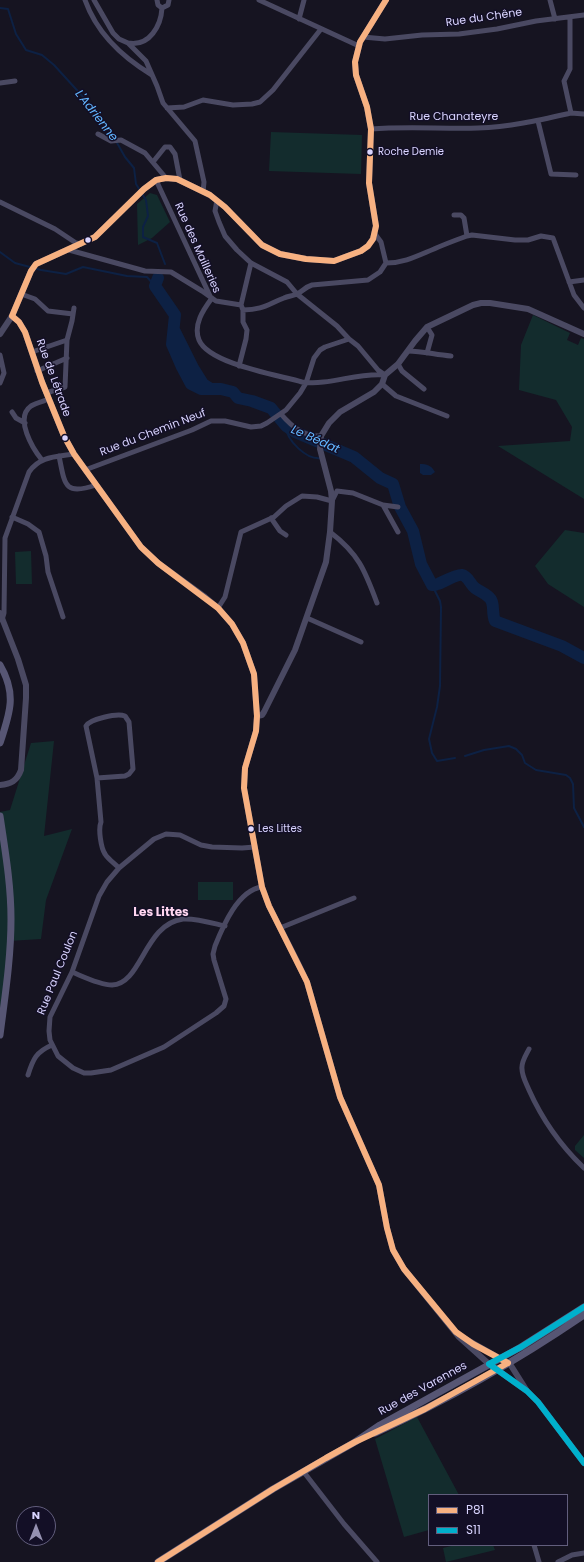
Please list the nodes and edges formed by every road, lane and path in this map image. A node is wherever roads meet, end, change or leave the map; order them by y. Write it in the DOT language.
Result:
graph roads {
  1 [pos="85,0"];
  2 [pos="94,0"];
  3 [pos="157,0"];
  4 [pos="169,0"];
  5 [pos="259,0"];
  6 [pos="304,0"];
  7 [pos="386,0"];
  8 [pos="550,0"];
  9 [pos="162,8"];
  10 [pos="584,15"];
  11 [pos="570,17"];
  12 [pos="299,19"];
  13 [pos="555,19"];
  14 [pos="321,29"];
  15 [pos="363,37"];
  16 [pos="128,43"];
  17 [pos="359,46"];
  18 [pos="152,75"];
  19 [pos="15,81"];
  20 [pos="0,84"];
  21 [pos="167,108"];
  22 [pos="571,113"];
  23 [pos="584,114"];
  24 [pos="538,121"];
  25 [pos="371,130"];
  26 [pos="98,134"];
  27 [pos="153,162"];
  28 [pos="576,175"];
  29 [pos="166,178"];
  30 [pos="156,180"];
  31 [pos="180,180"];
  32 [pos="203,192"];
  33 [pos="217,200"];
  34 [pos="0,202"];
  35 [pos="454,215"];
  36 [pos="375,234"];
  37 [pos="467,236"];
  38 [pos="82,244"];
  39 [pos="69,250"];
  40 [pos="251,263"];
  41 [pos="386,263"];
  42 [pos="584,280"];
  43 [pos="569,282"];
  44 [pos="21,294"];
  45 [pos="297,294"];
  46 [pos="212,298"];
  47 [pos="242,307"];
  48 [pos="74,308"];
  49 [pos="584,308"];
  50 [pos="73,314"];
  51 [pos="12,316"];
  52 [pos="427,327"];
  53 [pos="0,334"];
  54 [pos="584,334"];
  55 [pos="66,340"];
  56 [pos="349,340"];
  57 [pos="408,351"];
  58 [pos="32,352"];
  59 [pos="427,353"];
  60 [pos="0,356"];
  61 [pos="451,356"];
  62 [pos="67,358"];
  63 [pos="398,364"];
  64 [pos="238,366"];
  65 [pos="37,371"];
  66 [pos="385,375"];
  67 [pos="0,383"];
  68 [pos="306,383"];
  69 [pos="382,384"];
  70 [pos="424,389"];
  71 [pos="46,393"];
  72 [pos="49,399"];
  73 [pos="12,412"];
  74 [pos="281,414"];
  75 [pos="447,416"];
  76 [pos="25,422"];
  77 [pos="322,438"];
  78 [pos="74,454"];
  79 [pos="59,456"];
  80 [pos="42,460"];
  81 [pos="86,470"];
  82 [pos="328,481"];
  83 [pos="96,485"];
  84 [pos="337,491"];
  85 [pos="332,501"];
  86 [pos="383,505"];
  87 [pos="398,507"];
  88 [pos="12,517"];
  89 [pos="271,518"];
  90 [pos="330,532"];
  91 [pos="398,532"];
  92 [pos="286,535"];
  93 [pos="377,604"];
  94 [pos="218,608"];
  95 [pos="0,613"];
  96 [pos="63,617"];
  97 [pos="307,618"];
  98 [pos="2,620"];
  99 [pos="361,642"];
  100 [pos="0,665"];
  101 [pos="257,716"];
  102 [pos="0,743"];
  103 [pos="97,778"];
  104 [pos="0,785"];
  105 [pos="0,816"];
  106 [pos="255,847"];
  107 [pos="118,868"];
  108 [pos="262,887"];
  109 [pos="354,898"];
  110 [pos="225,926"];
  111 [pos="280,928"];
  112 [pos="72,972"];
  113 [pos="0,1035"];
  114 [pos="52,1045"];
  115 [pos="529,1049"];
  116 [pos="28,1075"];
  117 [pos="584,1168"];
  118 [pos="584,1307"];
  119 [pos="584,1315"];
  120 [pos="456,1332"];
  121 [pos="500,1358"];
  122 [pos="508,1362"];
  123 [pos="489,1364"];
  124 [pos="497,1369"];
  125 [pos="456,1387"];
  126 [pos="527,1391"];
  127 [pos="584,1463"];
  128 [pos="303,1471"];
  129 [pos="534,1546"];
  130 [pos="584,1553"];
  131 [pos="158,1562"];
  132 [pos="377,1562"];
  133 [pos="539,1562"];
  134 [pos="558,1562"];
  1 -- 18 [label="street"];
  2 -- 16 [label="street"];
  3 -- 9 [label="street"];
  4 -- 9 [label="street"];
  5 -- 12 [label="street"];
  6 -- 12 [label="street"];
  7 -- 15 [label="street"];
  8 -- 13 [label="street"];
  9 -- 16 [label="street"];
  10 -- 11 [label="street, Rue du Chêne"];
  11 -- 13 [label="street, Rue du Chêne"];
  11 -- 22 [label="street"];
  12 -- 14 [label="street"];
  13 -- 15 [label="street, Rue du Chêne"];
  14 -- 17 [label="street"];
  14 -- 21 [label="street"];
  15 -- 17 [label="street"];
  16 -- 18 [label="street"];
  17 -- 25 [label="street"];
  18 -- 21 [label="street"];
  19 -- 20 [label="street"];
  21 -- 32 [label="street"];
  22 -- 23 [label="street, Rue Chanateyre"];
  22 -- 24 [label="street, Rue Chanateyre"];
  24 -- 25 [label="street, Rue Chanateyre"];
  24 -- 28 [label="street"];
  25 -- 36 [label="street"];
  26 -- 27 [label="street"];
  27 -- 29 [label="street"];
  27 -- 31 [label="street"];
  29 -- 30 [label="street"];
  29 -- 31 [label="street"];
  30 -- 38 [label="street"];
  30 -- 46 [label="street, Rue des Mailleries"];
  31 -- 32 [label="street"];
  32 -- 33 [label="street"];
  33 -- 36 [label="street"];
  33 -- 40 [label="street"];
  34 -- 38 [label="street"];
  35 -- 37 [label="street"];
  36 -- 41 [label="street"];
  37 -- 41 [label="street"];
  37 -- 43 [label="street"];
  38 -- 39 [label="street"];
  39 -- 44 [label="street"];
  39 -- 46 [label="street"];
  40 -- 45 [label="street"];
  40 -- 47 [label="street"];
  41 -- 45 [label="street"];
  42 -- 43 [label="street"];
  43 -- 49 [label="street"];
  44 -- 50 [label="street"];
  44 -- 51 [label="street"];
  45 -- 47 [label="street"];
  45 -- 56 [label="street"];
  46 -- 47 [label="street"];
  46 -- 64 [label="street, Rue des Mailleries"];
  47 -- 64 [label="street"];
  48 -- 50 [label="street"];
  50 -- 55 [label="street"];
  51 -- 53 [label="street"];
  51 -- 58 [label="street, Rue de Létrade"];
  52 -- 54 [label="street"];
  52 -- 57 [label="street"];
  52 -- 59 [label="street"];
  55 -- 58 [label="street"];
  55 -- 62 [label="street"];
  56 -- 66 [label="street"];
  56 -- 68 [label="street, Rue du Chemin Neuf"];
  57 -- 59 [label="street"];
  57 -- 63 [label="street"];
  58 -- 65 [label="street, Rue de Létrade"];
  59 -- 61 [label="street"];
  60 -- 67 [label="street"];
  62 -- 65 [label="street"];
  62 -- 71 [label="street"];
  63 -- 66 [label="street"];
  63 -- 70 [label="street"];
  64 -- 68 [label="street, Rue des Mailleries"];
  65 -- 71 [label="street, Rue de Létrade"];
  66 -- 68 [label="street, Rue des Mailleries"];
  66 -- 69 [label="street"];
  68 -- 74 [label="street, Rue du Chemin Neuf"];
  69 -- 75 [label="street"];
  69 -- 77 [label="street"];
  71 -- 72 [label="street, Rue de Létrade"];
  72 -- 76 [label="street"];
  72 -- 78 [label="street, Rue de Létrade"];
  73 -- 76 [label="street"];
  74 -- 77 [label="street"];
  74 -- 81 [label="street, Rue du Chemin Neuf"];
  76 -- 80 [label="street"];
  77 -- 82 [label="street"];
  78 -- 79 [label="street"];
  78 -- 81 [label="street, Rue de Létrade"];
  79 -- 80 [label="street"];
  79 -- 83 [label="street"];
  80 -- 88 [label="street"];
  81 -- 83 [label="street, Rue de Létrade"];
  82 -- 84 [label="street"];
  82 -- 85 [label="street"];
  83 -- 94 [label="street, Rue de Létrade"];
  84 -- 85 [label="street"];
  84 -- 86 [label="street"];
  85 -- 89 [label="street"];
  85 -- 90 [label="street"];
  86 -- 87 [label="street"];
  86 -- 91 [label="street"];
  88 -- 96 [label="street"];
  88 -- 98 [label="street"];
  89 -- 92 [label="street"];
  89 -- 94 [label="street"];
  90 -- 93 [label="street"];
  90 -- 97 [label="street"];
  94 -- 101 [label="street, Rue de Létrade"];
  95 -- 98 [label="street"];
  97 -- 99 [label="street"];
  97 -- 101 [label="street"];
  98 -- 104 [label="street"];
  100 -- 102 [label="main road"];
  101 -- 106 [label="street, Rue de Létrade"];
  103 -- 103 [label="street"];
  103 -- 107 [label="street"];
  105 -- 113 [label="main road"];
  106 -- 107 [label="street, Rue Paul Coulon"];
  106 -- 108 [label="street, Rue de Létrade"];
  107 -- 112 [label="street, Rue Paul Coulon"];
  108 -- 110 [label="street, Rue Paul Coulon"];
  108 -- 111 [label="street, Rue de Létrade"];
  109 -- 111 [label="street"];
  110 -- 112 [label="street"];
  110 -- 114 [label="street, Rue Paul Coulon"];
  111 -- 120 [label="street, Rue de Létrade"];
  112 -- 114 [label="street, Rue Paul Coulon"];
  114 -- 116 [label="street"];
  115 -- 117 [label="street"];
  118 -- 121 [label="main road, Rue des Varennes"];
  119 -- 122 [label="main road, Rue des Varennes"];
  120 -- 121 [label="street"];
  120 -- 123 [label="street"];
  121 -- 122 [label="street"];
  121 -- 123 [label="main road, Rue des Varennes"];
  122 -- 124 [label="main road, Rue des Varennes"];
  122 -- 126 [label="street"];
  123 -- 124 [label="street"];
  123 -- 125 [label="main road, Rue des Varennes"];
  124 -- 125 [label="main road, Rue des Varennes"];
  124 -- 126 [label="street"];
  125 -- 128 [label="main road, Rue des Varennes"];
  126 -- 127 [label="street"];
  128 -- 131 [label="main road, Rue des Varennes"];
  128 -- 132 [label="street"];
  129 -- 133 [label="street"];
  130 -- 134 [label="street"];
}
